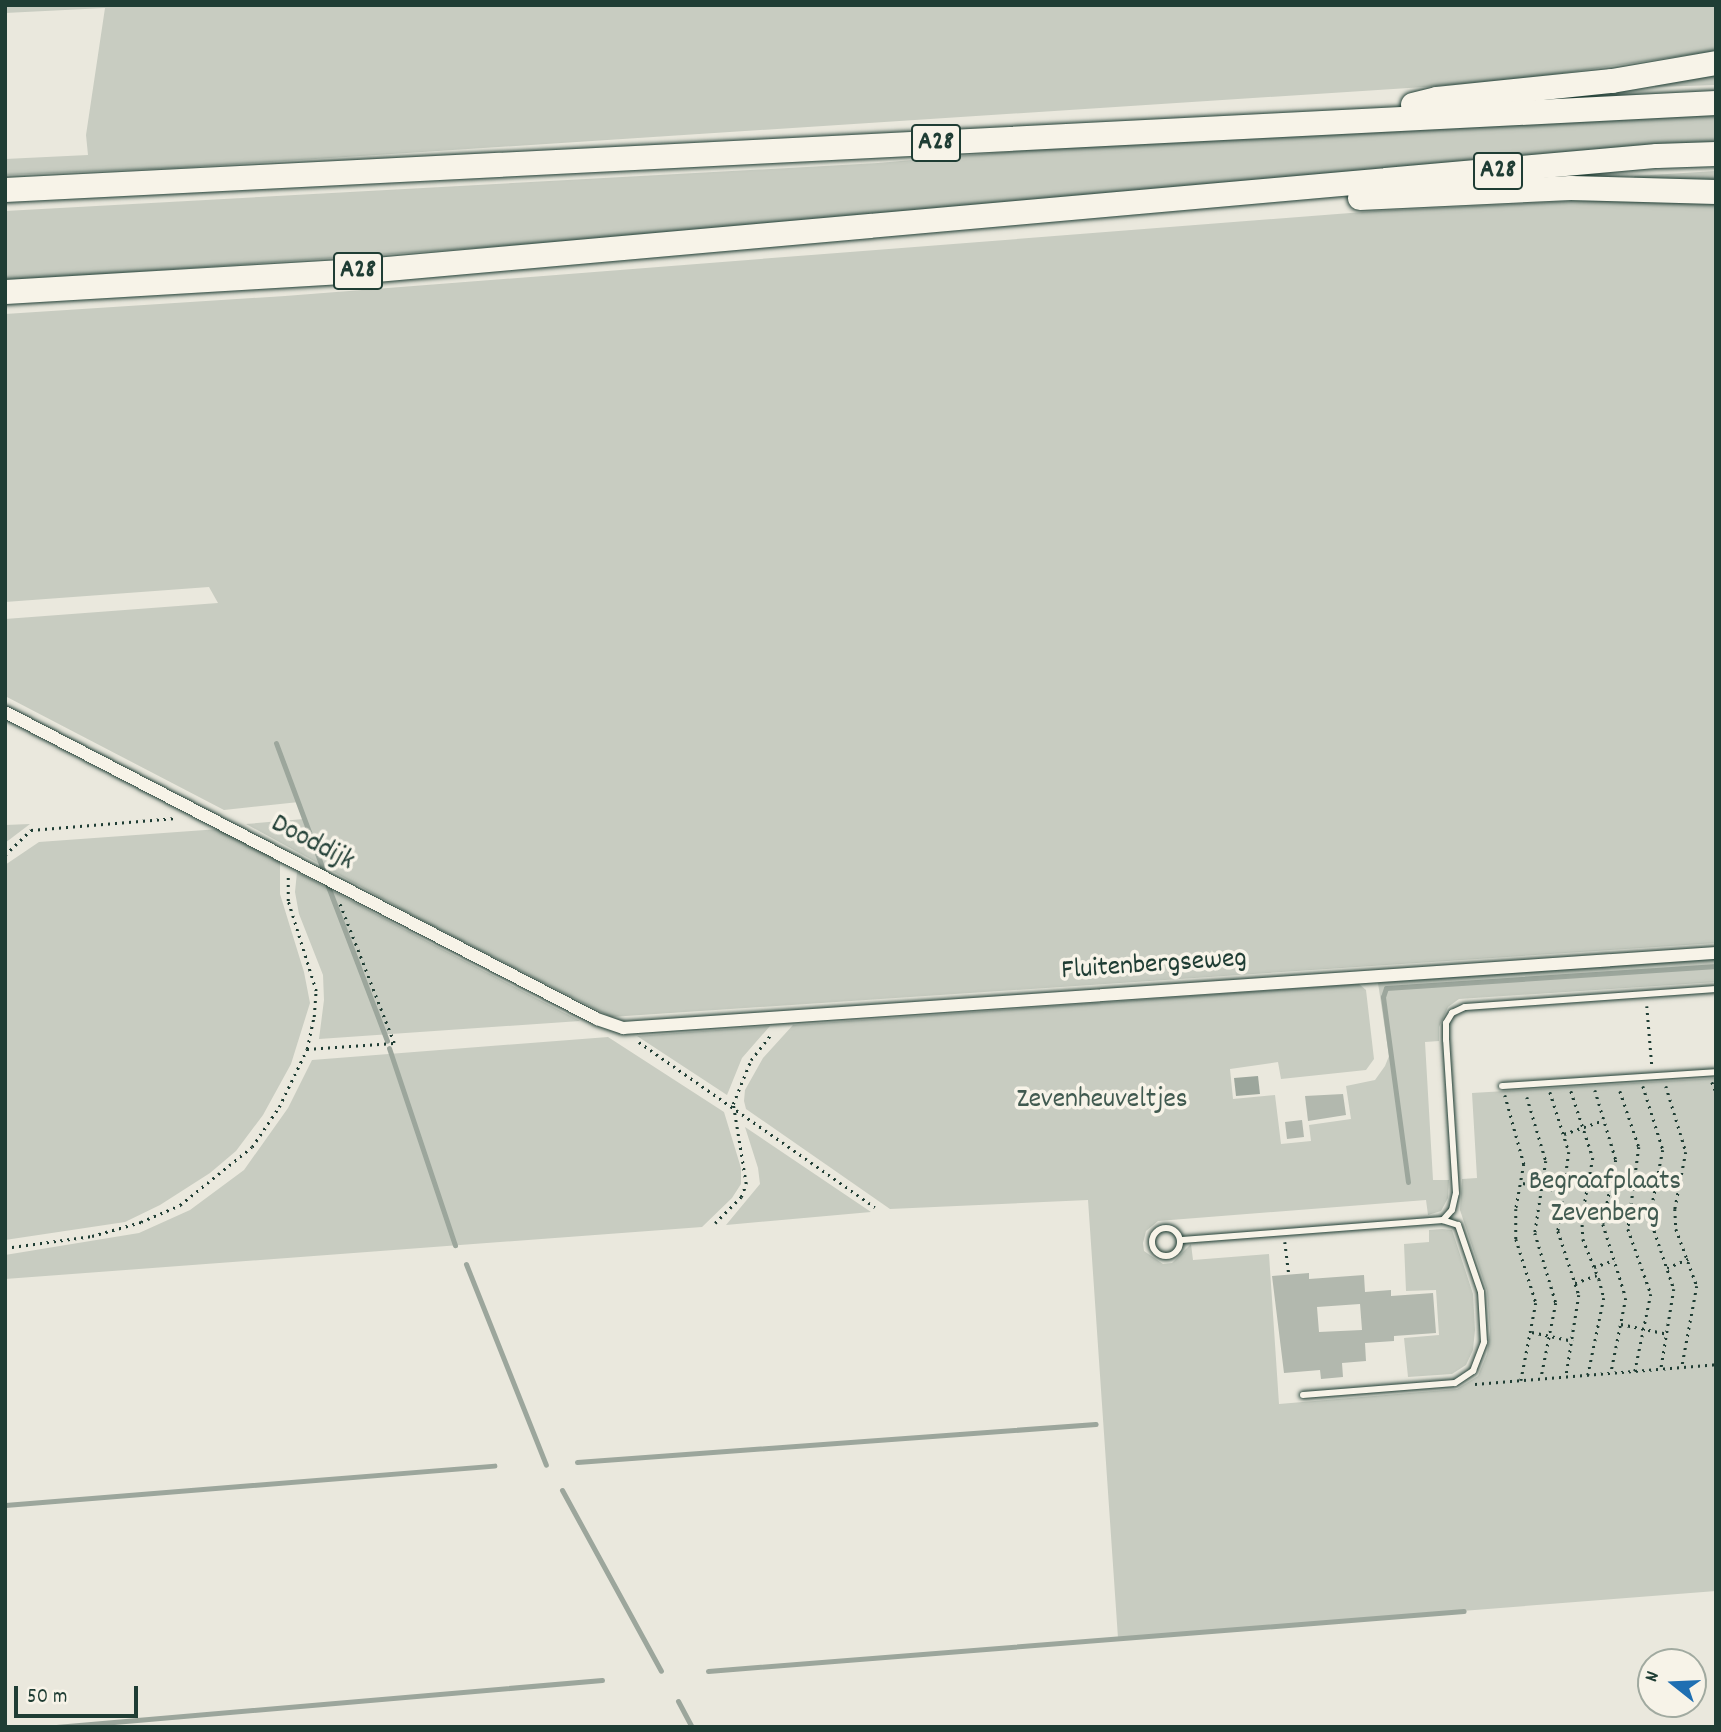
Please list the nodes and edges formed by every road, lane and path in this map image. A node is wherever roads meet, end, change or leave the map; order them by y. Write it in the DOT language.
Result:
graph roads {
  1 [pos="1716,63"];
  2 [pos="1716,103"];
  3 [pos="1359,120"];
  4 [pos="1716,154"];
  5 [pos="5,190"];
  6 [pos="1280,190"];
  7 [pos="1716,192"];
  8 [pos="5,292"];
  9 [pos="5,712"];
  10 [pos="204,816"];
  11 [pos="5,855"];
  12 [pos="289,860"];
  13 [pos="333,883"];
  14 [pos="1716,953"];
  15 [pos="1716,989"];
  16 [pos="1646,994"];
  17 [pos="784,1016"];
  18 [pos="597,1019"];
  19 [pos="616,1027"];
  20 [pos="307,1049"];
  21 [pos="1716,1072"];
  22 [pos="1663,1075"];
  23 [pos="1653,1076"];
  24 [pos="1640,1077"];
  25 [pos="1616,1078"];
  26 [pos="1592,1080"];
  27 [pos="1567,1081"];
  28 [pos="1547,1083"];
  29 [pos="1523,1084"];
  30 [pos="1502,1086"];
  31 [pos="733,1107"];
  32 [pos="1605,1120"];
  33 [pos="1584,1126"];
  34 [pos="1564,1134"];
  35 [pos="1612,1178"];
  36 [pos="1635,1182"];
  37 [pos="1523,1183"];
  38 [pos="1656,1186"];
  39 [pos="1542,1187"];
  40 [pos="1563,1192"];
  41 [pos="874,1208"];
  42 [pos="1443,1220"];
  43 [pos="715,1223"];
  44 [pos="1284,1232"];
  45 [pos="1182,1240"];
  46 [pos="5,1248"];
  47 [pos="1688,1259"];
  48 [pos="1615,1260"];
  49 [pos="1594,1267"];
  50 [pos="1667,1268"];
  51 [pos="1289,1275"];
  52 [pos="1597,1275"];
  53 [pos="1575,1283"];
  54 [pos="1621,1324"];
  55 [pos="1645,1329"];
  56 [pos="1532,1332"];
  57 [pos="1668,1334"];
  58 [pos="1551,1336"];
  59 [pos="1573,1341"];
  60 [pos="1716,1364"];
  61 [pos="1682,1367"];
  62 [pos="1661,1369"];
  63 [pos="1635,1371"];
  64 [pos="1611,1373"];
  65 [pos="1588,1375"];
  66 [pos="1566,1377"];
  67 [pos="1462,1379"];
  68 [pos="1541,1379"];
  69 [pos="1521,1381"];
  70 [pos="1303,1395"];
  1 -- 3 [label="highway, A28"];
  2 -- 3 [label="highway, A28"];
  3 -- 5 [label="highway, A28"];
  4 -- 6 [label="highway, A28"];
  6 -- 7 [label="highway, A28"];
  6 -- 8 [label="highway, A28"];
  9 -- 10 [label="street, Dooddijk"];
  10 -- 11 [label="path"];
  10 -- 12 [label="street, Dooddijk"];
  12 -- 13 [label="street, Dooddijk"];
  12 -- 20 [label="path"];
  13 -- 18 [label="street, Dooddijk"];
  13 -- 20 [label="path"];
  14 -- 17 [label="street, Fluitenbergseweg"];
  15 -- 16 [label="lane"];
  16 -- 23 [label="path"];
  16 -- 42 [label="lane"];
  17 -- 19 [label="street, Fluitenbergseweg"];
  17 -- 31 [label="path"];
  18 -- 19 [label="street, Fluitenbergseweg"];
  19 -- 31 [label="path"];
  20 -- 46 [label="path"];
  21 -- 22 [label="lane"];
  22 -- 23 [label="lane"];
  22 -- 47 [label="path"];
  23 -- 24 [label="lane"];
  24 -- 25 [label="lane"];
  24 -- 38 [label="path"];
  25 -- 26 [label="lane"];
  25 -- 36 [label="path"];
  26 -- 27 [label="lane"];
  26 -- 32 [label="path"];
  27 -- 28 [label="lane"];
  27 -- 33 [label="path"];
  28 -- 29 [label="lane"];
  28 -- 34 [label="path"];
  29 -- 30 [label="lane"];
  29 -- 39 [label="path"];
  30 -- 37 [label="path"];
  31 -- 41 [label="path"];
  31 -- 43 [label="path"];
  32 -- 33 [label="path"];
  32 -- 35 [label="path"];
  33 -- 34 [label="path"];
  33 -- 49 [label="path"];
  34 -- 40 [label="path"];
  35 -- 36 [label="path"];
  35 -- 48 [label="path"];
  36 -- 38 [label="path"];
  36 -- 55 [label="path"];
  37 -- 39 [label="path"];
  37 -- 56 [label="path"];
  38 -- 50 [label="path"];
  39 -- 40 [label="path"];
  39 -- 58 [label="path"];
  40 -- 53 [label="path"];
  42 -- 44 [label="lane"];
  42 -- 67 [label="lane"];
  44 -- 45 [label="lane"];
  44 -- 51 [label="path"];
  45 -- 45 [label="lane"];
  47 -- 50 [label="path"];
  47 -- 61 [label="path"];
  48 -- 49 [label="path"];
  48 -- 54 [label="path"];
  49 -- 52 [label="path"];
  50 -- 57 [label="path"];
  52 -- 53 [label="path"];
  52 -- 65 [label="path"];
  53 -- 59 [label="path"];
  54 -- 55 [label="path"];
  54 -- 64 [label="path"];
  55 -- 57 [label="path"];
  55 -- 63 [label="path"];
  56 -- 58 [label="path"];
  56 -- 69 [label="path"];
  57 -- 62 [label="path"];
  58 -- 59 [label="path"];
  58 -- 68 [label="path"];
  59 -- 66 [label="path"];
  60 -- 61 [label="path"];
  61 -- 62 [label="path"];
  62 -- 63 [label="path"];
  63 -- 64 [label="path"];
  64 -- 65 [label="path"];
  65 -- 66 [label="path"];
  66 -- 68 [label="path"];
  67 -- 69 [label="path"];
  67 -- 70 [label="lane"];
  68 -- 69 [label="path"];
}
